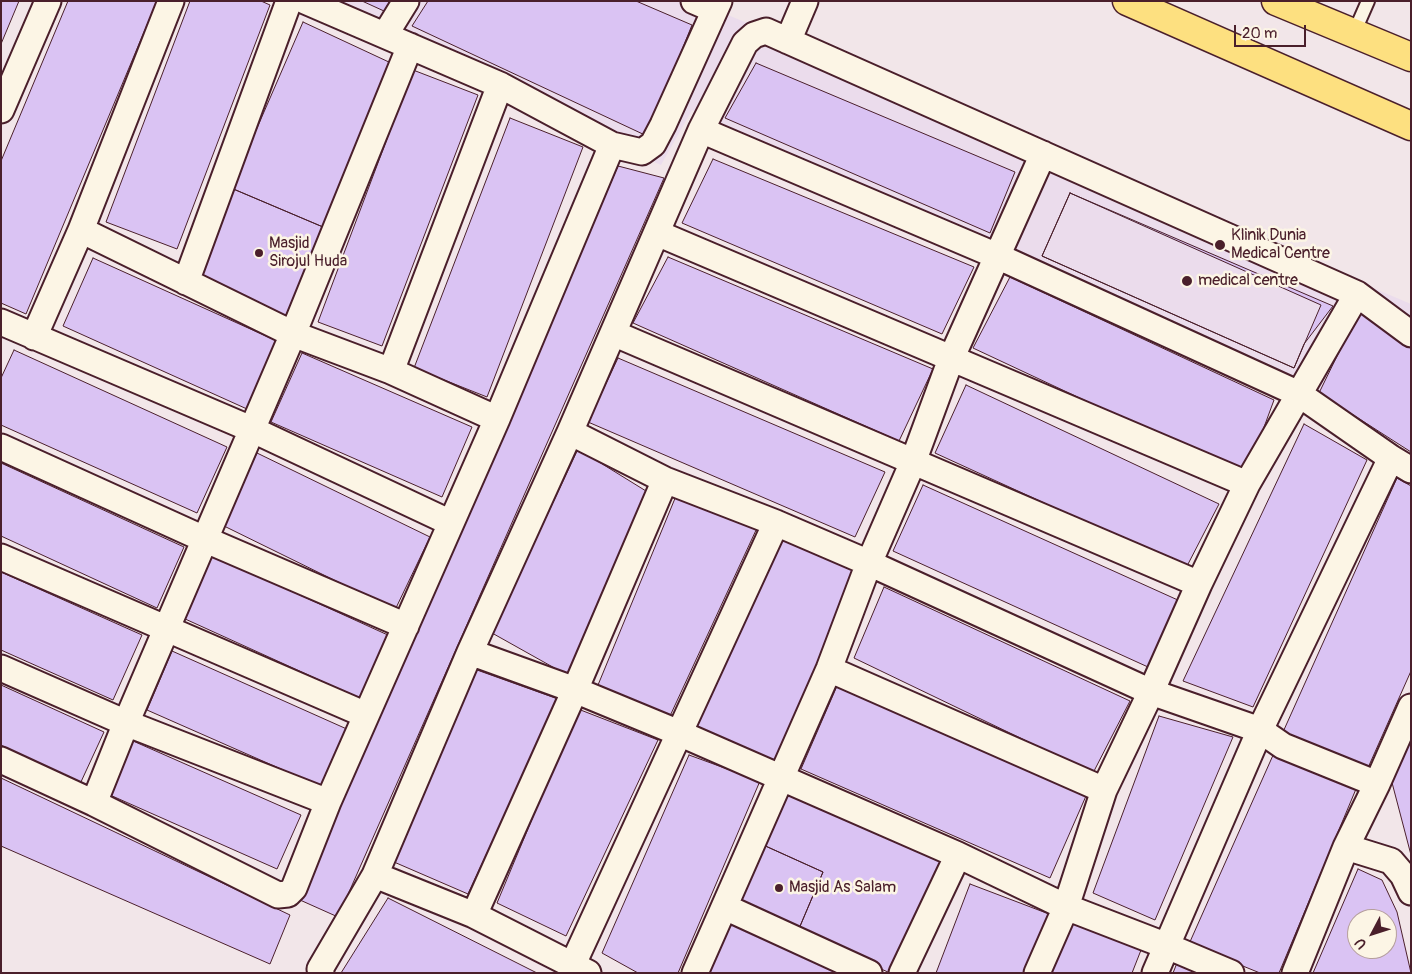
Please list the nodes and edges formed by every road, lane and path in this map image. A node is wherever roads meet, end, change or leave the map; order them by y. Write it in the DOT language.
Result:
graph roads {
  1 [pos="48,1"];
  2 [pos="171,1"];
  3 [pos="289,1"];
  4 [pos="305,1"];
  5 [pos="406,1"];
  6 [pos="805,1"];
  7 [pos="1128,1"];
  8 [pos="1276,1"];
  9 [pos="1368,1"];
  10 [pos="709,4"];
  11 [pos="1354,33"];
  12 [pos="385,35"];
  13 [pos="788,40"];
  14 [pos="410,46"];
  15 [pos="1411,56"];
  16 [pos="500,85"];
  17 [pos="1,110"];
  18 [pos="1411,126"];
  19 [pos="701,130"];
  20 [pos="612,146"];
  21 [pos="1043,154"];
  22 [pos="81,230"];
  23 [pos="657,233"];
  24 [pos="997,256"];
  25 [pos="186,282"];
  26 [pos="1357,294"];
  27 [pos="4,331"];
  28 [pos="613,333"];
  29 [pos="293,334"];
  30 [pos="1411,334"];
  31 [pos="34,336"];
  32 [pos="951,359"];
  33 [pos="391,371"];
  34 [pos="1299,394"];
  35 [pos="496,419"];
  36 [pos="251,429"];
  37 [pos="570,432"];
  38 [pos="1,447"];
  39 [pos="913,462"];
  40 [pos="1401,464"];
  41 [pos="665,480"];
  42 [pos="1247,484"];
  43 [pos="450,523"];
  44 [pos="776,523"];
  45 [pos="204,539"];
  46 [pos="1,557"];
  47 [pos="869,563"];
  48 [pos="1199,584"];
  49 [pos="406,626"];
  50 [pos="166,628"];
  51 [pos="470,652"];
  52 [pos="1,668"];
  53 [pos="829,670"];
  54 [pos="575,690"];
  55 [pos="1151,692"];
  56 [pos="1411,707"];
  57 [pos="366,715"];
  58 [pos="126,723"];
  59 [pos="1260,730"];
  60 [pos="679,733"];
  61 [pos="1,760"];
  62 [pos="782,778"];
  63 [pos="1377,784"];
  64 [pos="1104,790"];
  65 [pos="328,802"];
  66 [pos="94,803"];
  67 [pos="1346,847"];
  68 [pos="958,855"];
  69 [pos="375,875"];
  70 [pos="1411,892"];
  71 [pos="725,907"];
  72 [pos="1066,907"];
  73 [pos="474,915"];
  74 [pos="1167,946"];
  75 [pos="580,968"];
  76 [pos="321,973"];
  77 [pos="695,973"];
  78 [pos="869,973"];
  79 [pos="902,973"];
  80 [pos="1037,973"];
  81 [pos="1155,973"];
  82 [pos="1231,973"];
  83 [pos="1295,973"];
  1 -- 17 [label="street"];
  2 -- 22 [label="street"];
  3 -- 25 [label="street"];
  4 -- 12 [label="street"];
  5 -- 12 [label="street"];
  6 -- 13 [label="street"];
  7 -- 18 [label="highway"];
  8 -- 11 [label="highway"];
  9 -- 11 [label="lane"];
  10 -- 20 [label="street"];
  11 -- 15 [label="highway"];
  12 -- 14 [label="street"];
  13 -- 19 [label="street"];
  13 -- 21 [label="street"];
  14 -- 16 [label="street"];
  14 -- 29 [label="street"];
  16 -- 20 [label="street"];
  16 -- 33 [label="street"];
  19 -- 23 [label="street"];
  19 -- 24 [label="street"];
  20 -- 35 [label="street"];
  21 -- 24 [label="street"];
  21 -- 26 [label="street"];
  22 -- 25 [label="street"];
  22 -- 31 [label="street"];
  23 -- 28 [label="street"];
  23 -- 32 [label="street"];
  24 -- 32 [label="street"];
  24 -- 34 [label="street"];
  25 -- 29 [label="street"];
  26 -- 30 [label="street"];
  26 -- 34 [label="street"];
  27 -- 31 [label="street"];
  28 -- 37 [label="street"];
  28 -- 39 [label="street"];
  29 -- 33 [label="street"];
  29 -- 36 [label="street"];
  31 -- 36 [label="street"];
  32 -- 39 [label="street"];
  32 -- 42 [label="street"];
  33 -- 35 [label="street"];
  34 -- 40 [label="street"];
  34 -- 42 [label="street"];
  35 -- 43 [label="street"];
  36 -- 43 [label="street"];
  36 -- 45 [label="street"];
  37 -- 41 [label="street"];
  37 -- 51 [label="street"];
  38 -- 45 [label="street"];
  39 -- 47 [label="street"];
  39 -- 48 [label="street"];
  40 -- 59 [label="street"];
  41 -- 44 [label="street"];
  41 -- 54 [label="street"];
  42 -- 48 [label="street"];
  43 -- 49 [label="street"];
  44 -- 47 [label="street"];
  44 -- 60 [label="street"];
  45 -- 49 [label="street"];
  45 -- 50 [label="street"];
  46 -- 50 [label="street"];
  47 -- 53 [label="street"];
  47 -- 55 [label="street"];
  48 -- 55 [label="street"];
  49 -- 57 [label="street"];
  50 -- 57 [label="street"];
  50 -- 58 [label="street"];
  51 -- 54 [label="street"];
  51 -- 69 [label="street"];
  52 -- 58 [label="street"];
  53 -- 62 [label="street"];
  53 -- 64 [label="street"];
  54 -- 60 [label="street"];
  54 -- 73 [label="street"];
  55 -- 59 [label="street"];
  55 -- 64 [label="street"];
  56 -- 63 [label="street"];
  57 -- 65 [label="street"];
  58 -- 65 [label="street"];
  58 -- 66 [label="street"];
  59 -- 63 [label="street"];
  59 -- 74 [label="street"];
  60 -- 62 [label="street"];
  60 -- 75 [label="street"];
  61 -- 66 [label="street"];
  62 -- 68 [label="street"];
  62 -- 71 [label="street"];
  63 -- 67 [label="street"];
  64 -- 72 [label="street"];
  65 -- 66 [label="street"];
  67 -- 70 [label="street"];
  67 -- 83 [label="street"];
  68 -- 72 [label="street"];
  68 -- 79 [label="street"];
  69 -- 73 [label="street"];
  69 -- 76 [label="street"];
  71 -- 77 [label="street"];
  71 -- 78 [label="street"];
  72 -- 74 [label="street"];
  72 -- 80 [label="street"];
  73 -- 75 [label="street"];
  74 -- 81 [label="street"];
  74 -- 82 [label="street"];
}
